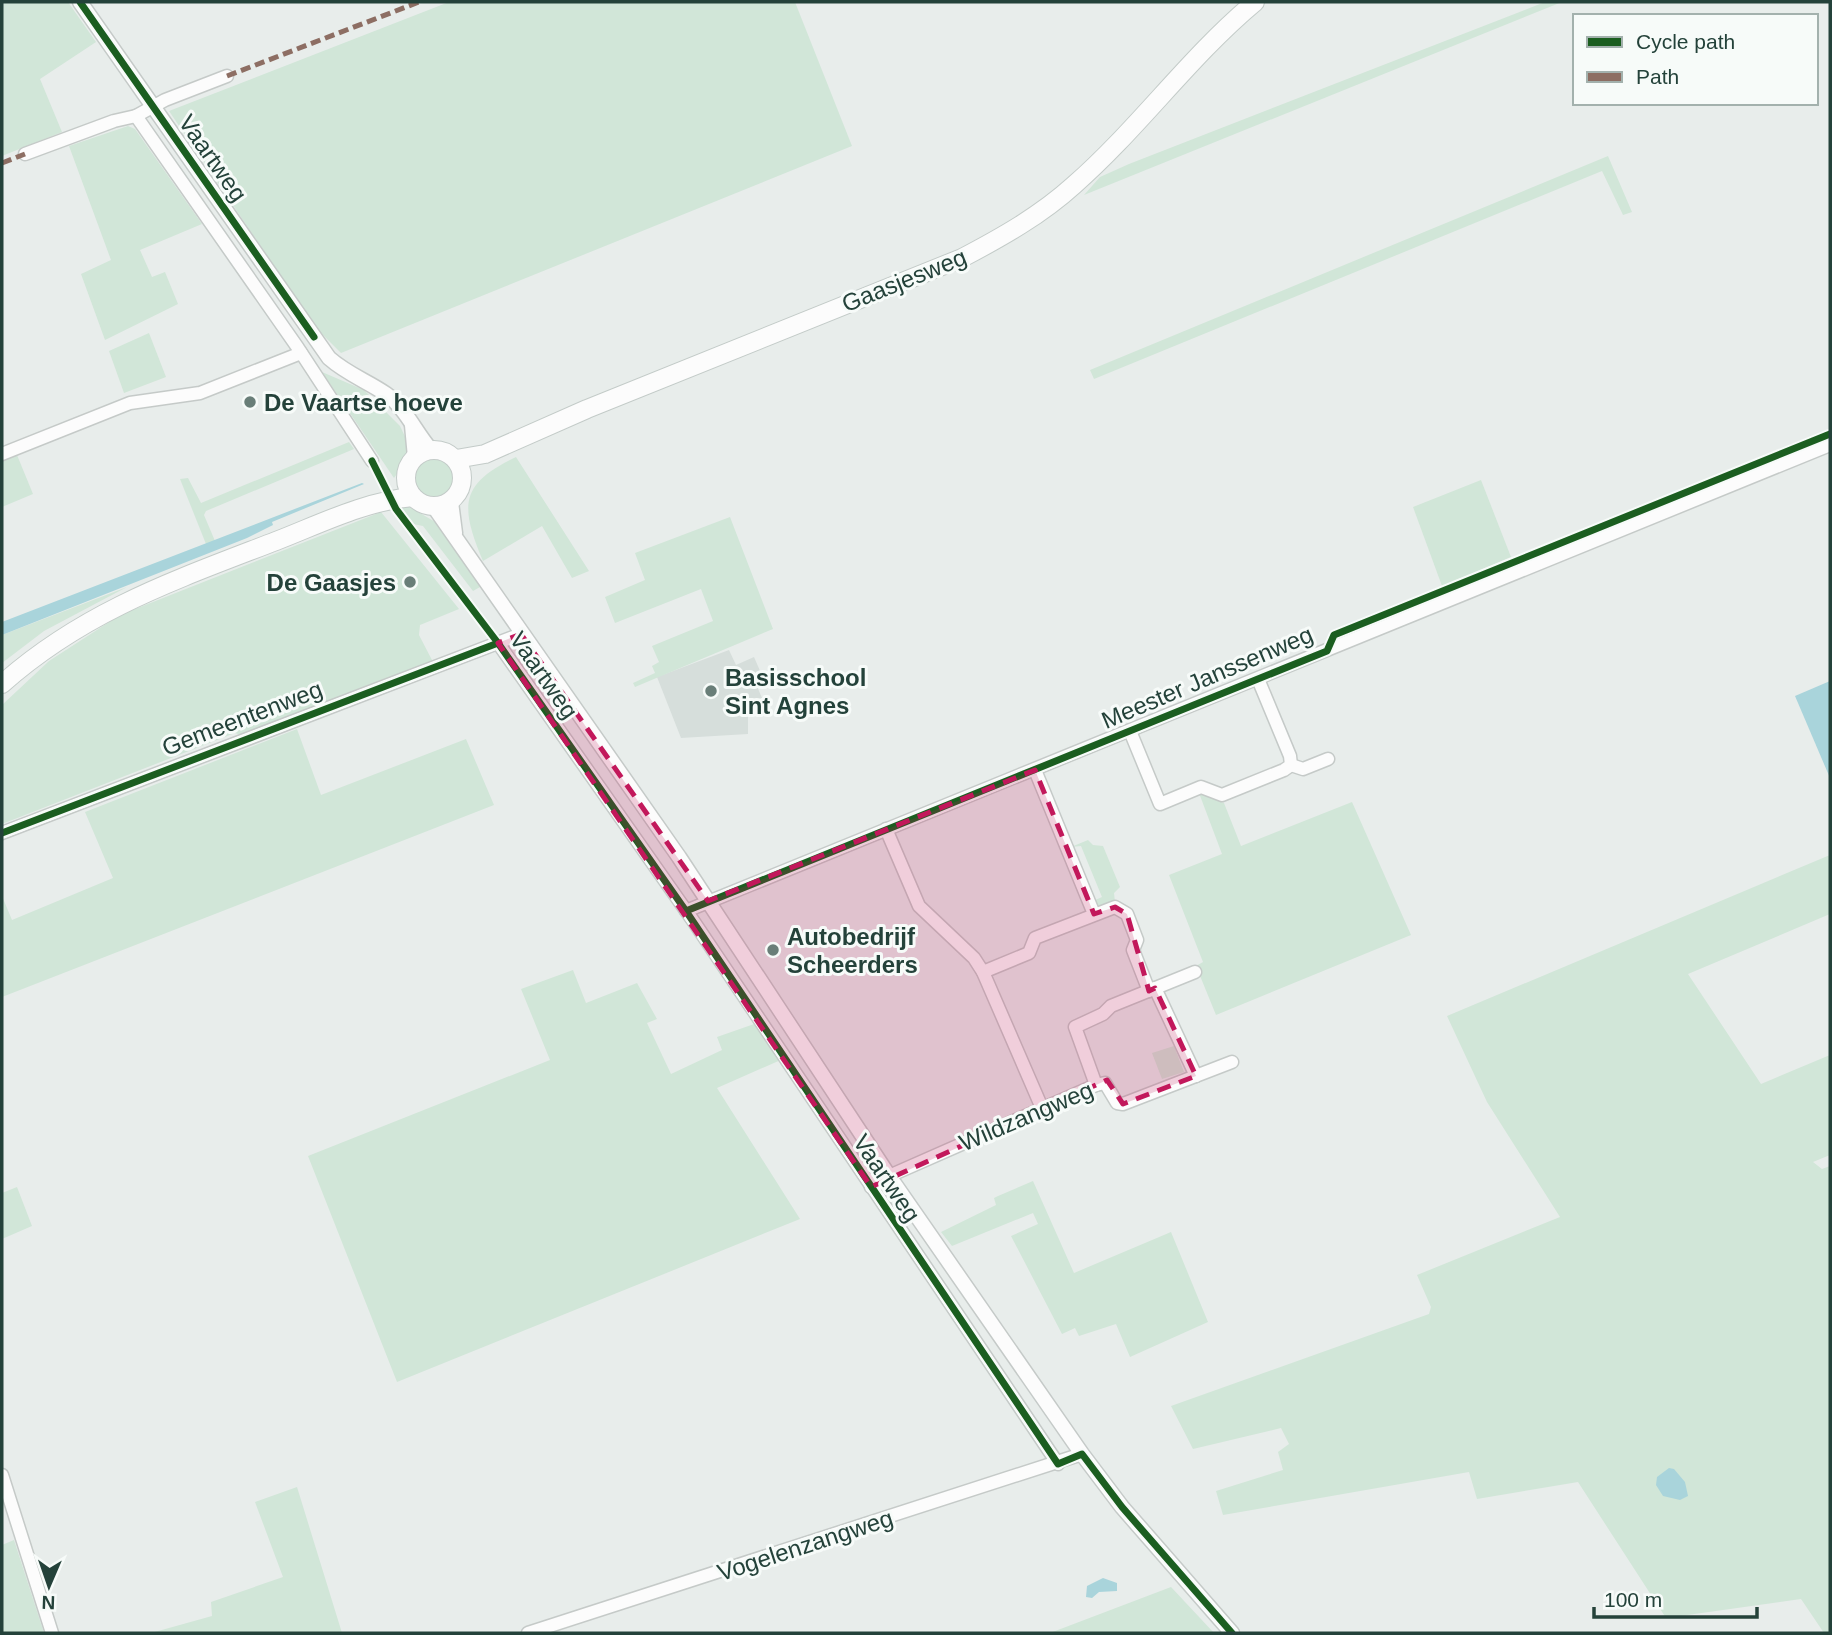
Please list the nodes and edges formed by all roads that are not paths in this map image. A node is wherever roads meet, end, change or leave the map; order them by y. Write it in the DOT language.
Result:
graph roads {
  1 [pos="80,2"];
  2 [pos="1255,2"];
  3 [pos="227,76"];
  4 [pos="154,107"];
  5 [pos="136,116"];
  6 [pos="25,154"];
  7 [pos="314,337"];
  8 [pos="299,350"];
  9 [pos="1830,445"];
  10 [pos="2,454"];
  11 [pos="423,454"];
  12 [pos="372,461"];
  13 [pos="459,467"];
  14 [pos="406,480"];
  15 [pos="413,497"];
  16 [pos="371,504"];
  17 [pos="442,504"];
  18 [pos="520,634"];
  19 [pos="498,643"];
  20 [pos="1258,679"];
  21 [pos="2,684"];
  22 [pos="1130,732"];
  23 [pos="1328,759"];
  24 [pos="1291,765"];
  25 [pos="1035,769"];
  26 [pos="886,829"];
  27 [pos="2,833"];
  28 [pos="708,901"];
  29 [pos="687,911"];
  30 [pos="1094,914"];
  31 [pos="983,972"];
  32 [pos="1195,972"];
  33 [pos="1152,990"];
  34 [pos="1233,1062"];
  35 [pos="1196,1076"];
  36 [pos="1096,1085"];
  37 [pos="1042,1108"];
  38 [pos="889,1176"];
  39 [pos="871,1187"];
  40 [pos="1082,1454"];
  41 [pos="1058,1464"];
  42 [pos="2,1475"];
  43 [pos="52,1633"];
  44 [pos="528,1633"];
  45 [pos="1231,1633"];
  1 -- 4 [label="street, Vaartweg"];
  2 -- 13 [label="main road, Gaasjesweg"];
  3 -- 4 [label="street"];
  4 -- 5 [label="street"];
  4 -- 7 [label="street, Vaartweg"];
  5 -- 6 [label="street"];
  5 -- 8 [label="street, Vaartweg"];
  7 -- 8 [label="street"];
  7 -- 11 [label="street, Vaartweg"];
  8 -- 10 [label="street"];
  8 -- 12 [label="street, Vaartweg"];
  9 -- 20 [label="street, Meester Janssenweg"];
  11 -- 13 [label="main road"];
  11 -- 14 [label="main road"];
  13 -- 17 [label="main road"];
  14 -- 15 [label="main road"];
  14 -- 16 [label="main road"];
  15 -- 16 [label="main road"];
  15 -- 17 [label="main road"];
  16 -- 21 [label="main road"];
  17 -- 18 [label="street, Vaartweg"];
  18 -- 19 [label="street, Gemeentenweg"];
  18 -- 28 [label="street, Vaartweg"];
  19 -- 27 [label="street, Gemeentenweg"];
  19 -- 29 [label="street, Vaartweg"];
  20 -- 22 [label="street, Meester Janssenweg"];
  20 -- 24 [label="street"];
  22 -- 24 [label="street"];
  22 -- 25 [label="street, Meester Janssenweg"];
  23 -- 24 [label="street"];
  25 -- 26 [label="street, Meester Janssenweg"];
  25 -- 30 [label="street"];
  26 -- 28 [label="street, Meester Janssenweg"];
  26 -- 31 [label="street"];
  28 -- 29 [label="street"];
  28 -- 38 [label="street, Vaartweg"];
  29 -- 39 [label="street, Vaartweg"];
  30 -- 31 [label="street"];
  30 -- 33 [label="street"];
  31 -- 37 [label="street"];
  32 -- 33 [label="street"];
  33 -- 35 [label="street"];
  33 -- 36 [label="street"];
  34 -- 35 [label="street, Wildzangweg"];
  35 -- 36 [label="street, Wildzangweg"];
  36 -- 37 [label="street, Wildzangweg"];
  37 -- 38 [label="street, Wildzangweg"];
  38 -- 39 [label="street, Vaartweg"];
  38 -- 40 [label="street, Vaartweg"];
  39 -- 41 [label="street, Vaartweg"];
  40 -- 41 [label="street, Vogelenzangweg"];
  40 -- 45 [label="street, Vaartweg"];
  41 -- 44 [label="street, Vogelenzangweg"];
  42 -- 43 [label="street"];
}
